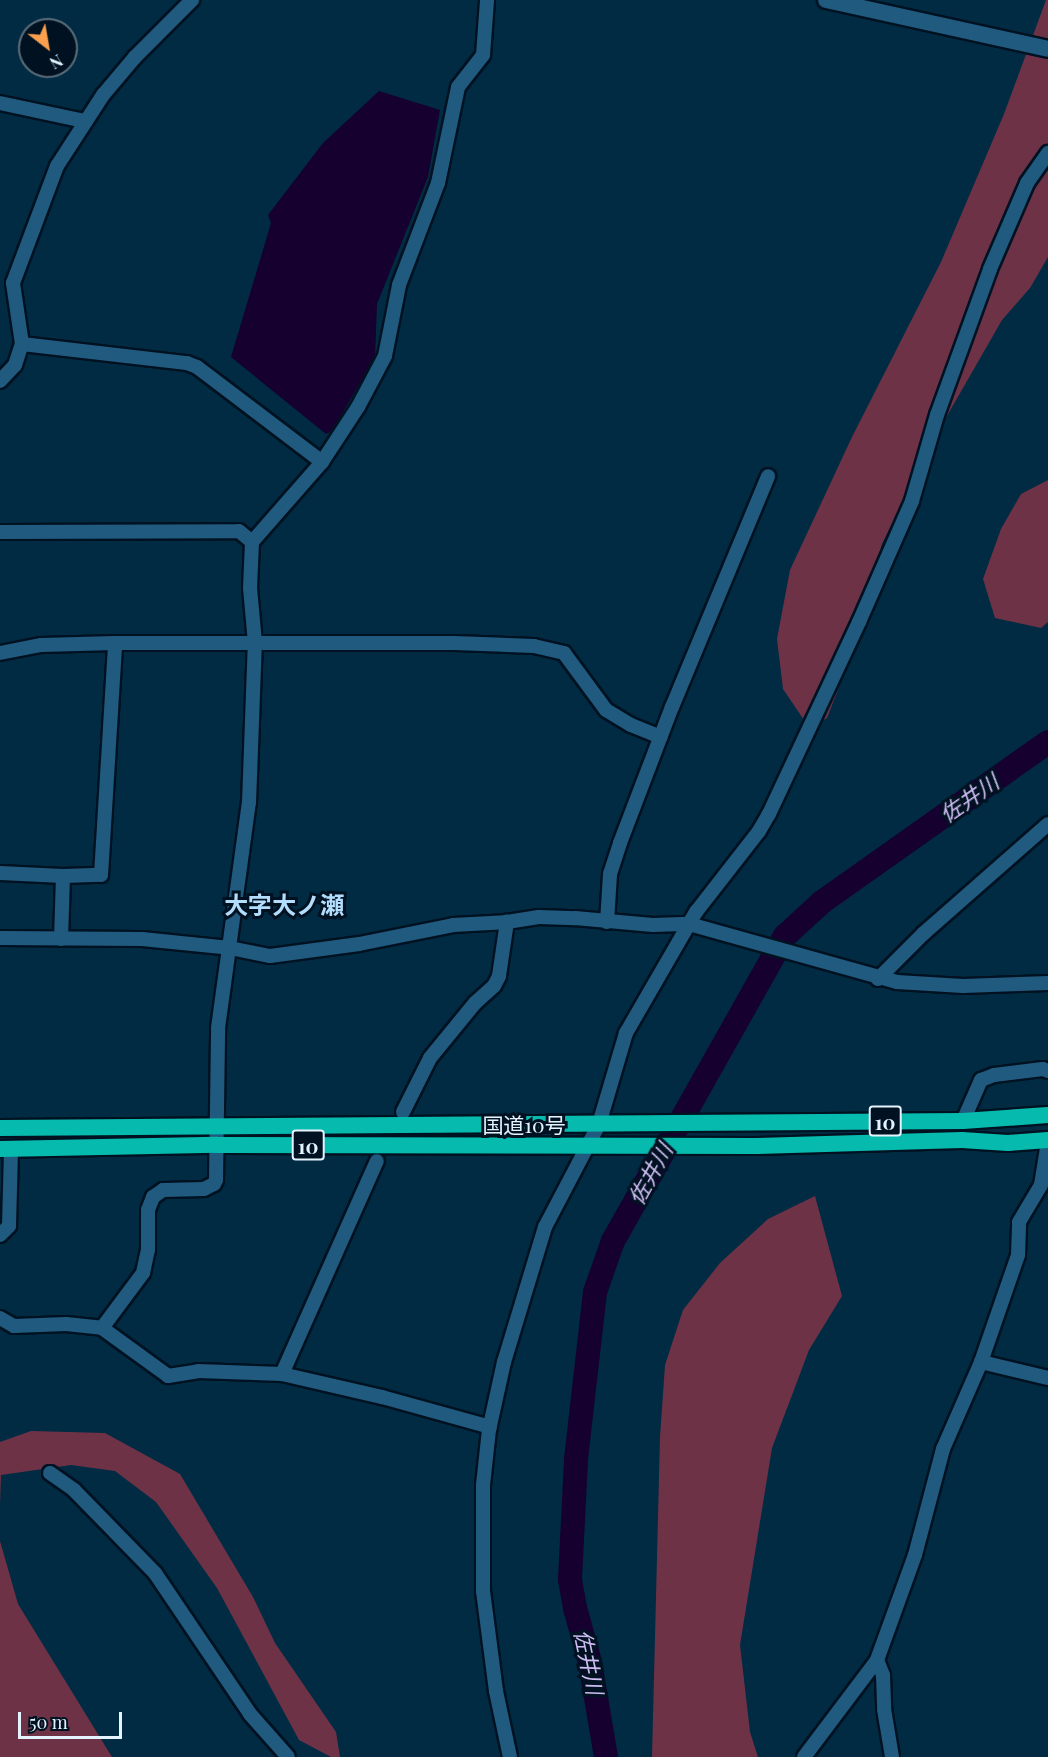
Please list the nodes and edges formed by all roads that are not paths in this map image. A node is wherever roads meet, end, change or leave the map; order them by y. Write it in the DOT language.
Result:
graph roads {
  1 [pos="192,0"];
  2 [pos="487,0"];
  3 [pos="826,0"];
  4 [pos="849,3"];
  5 [pos="1048,49"];
  6 [pos="0,103"];
  7 [pos="85,121"];
  8 [pos="1048,153"];
  9 [pos="22,344"];
  10 [pos="0,381"];
  11 [pos="322,462"];
  12 [pos="768,476"];
  13 [pos="0,532"];
  14 [pos="252,542"];
  15 [pos="115,643"];
  16 [pos="255,643"];
  17 [pos="0,652"];
  18 [pos="661,737"];
  19 [pos="1048,824"];
  20 [pos="0,873"];
  21 [pos="63,876"];
  22 [pos="507,922"];
  23 [pos="607,922"];
  24 [pos="689,924"];
  25 [pos="0,938"];
  26 [pos="61,939"];
  27 [pos="230,948"];
  28 [pos="878,979"];
  29 [pos="1048,983"];
  30 [pos="1048,1071"];
  31 [pos="403,1112"];
  32 [pos="1048,1116"];
  33 [pos="963,1121"];
  34 [pos="598,1124"];
  35 [pos="218,1125"];
  36 [pos="0,1128"];
  37 [pos="1048,1141"];
  38 [pos="217,1145"];
  39 [pos="585,1146"];
  40 [pos="6,1149"];
  41 [pos="377,1161"];
  42 [pos="1044,1184"];
  43 [pos="0,1235"];
  44 [pos="0,1318"];
  45 [pos="102,1328"];
  46 [pos="981,1362"];
  47 [pos="282,1374"];
  48 [pos="1048,1378"];
  49 [pos="490,1426"];
  50 [pos="50,1473"];
  51 [pos="877,1660"];
  52 [pos="288,1757"];
  53 [pos="510,1757"];
  54 [pos="804,1757"];
  55 [pos="892,1757"];
  1 -- 7 [label="street"];
  2 -- 11 [label="street"];
  3 -- 4 [label="street"];
  4 -- 5 [label="street"];
  6 -- 7 [label="street"];
  7 -- 9 [label="street"];
  8 -- 24 [label="street"];
  9 -- 10 [label="street"];
  9 -- 11 [label="street"];
  11 -- 14 [label="street"];
  12 -- 18 [label="street"];
  13 -- 14 [label="street"];
  14 -- 16 [label="street"];
  15 -- 16 [label="street"];
  15 -- 17 [label="street"];
  15 -- 21 [label="street"];
  16 -- 18 [label="street"];
  16 -- 27 [label="street"];
  18 -- 23 [label="street"];
  19 -- 28 [label="street"];
  20 -- 21 [label="street"];
  21 -- 26 [label="street"];
  22 -- 23 [label="street"];
  22 -- 27 [label="street"];
  22 -- 31 [label="street"];
  23 -- 24 [label="street"];
  24 -- 28 [label="street"];
  24 -- 34 [label="street"];
  25 -- 26 [label="street"];
  26 -- 27 [label="street"];
  27 -- 35 [label="street"];
  28 -- 29 [label="street"];
  30 -- 33 [label="street"];
  32 -- 33 [label="highway, 国道10号 / 10"];
  33 -- 34 [label="highway, 国道10号 / 10"];
  34 -- 35 [label="highway, 国道10号 / 10"];
  34 -- 39 [label="street"];
  35 -- 36 [label="highway, 国道10号 / 10"];
  35 -- 38 [label="street"];
  37 -- 39 [label="highway, 国道10号 / 10"];
  37 -- 42 [label="street"];
  38 -- 39 [label="highway, 国道10号 / 10"];
  38 -- 40 [label="highway, 国道10号 / 10"];
  38 -- 45 [label="street"];
  39 -- 49 [label="street"];
  40 -- 43 [label="street"];
  41 -- 47 [label="street"];
  42 -- 46 [label="street"];
  44 -- 45 [label="street"];
  45 -- 47 [label="street"];
  46 -- 48 [label="street"];
  46 -- 51 [label="street"];
  47 -- 49 [label="street"];
  49 -- 53 [label="street"];
  50 -- 52 [label="street"];
  51 -- 54 [label="street"];
  51 -- 55 [label="street"];
}
